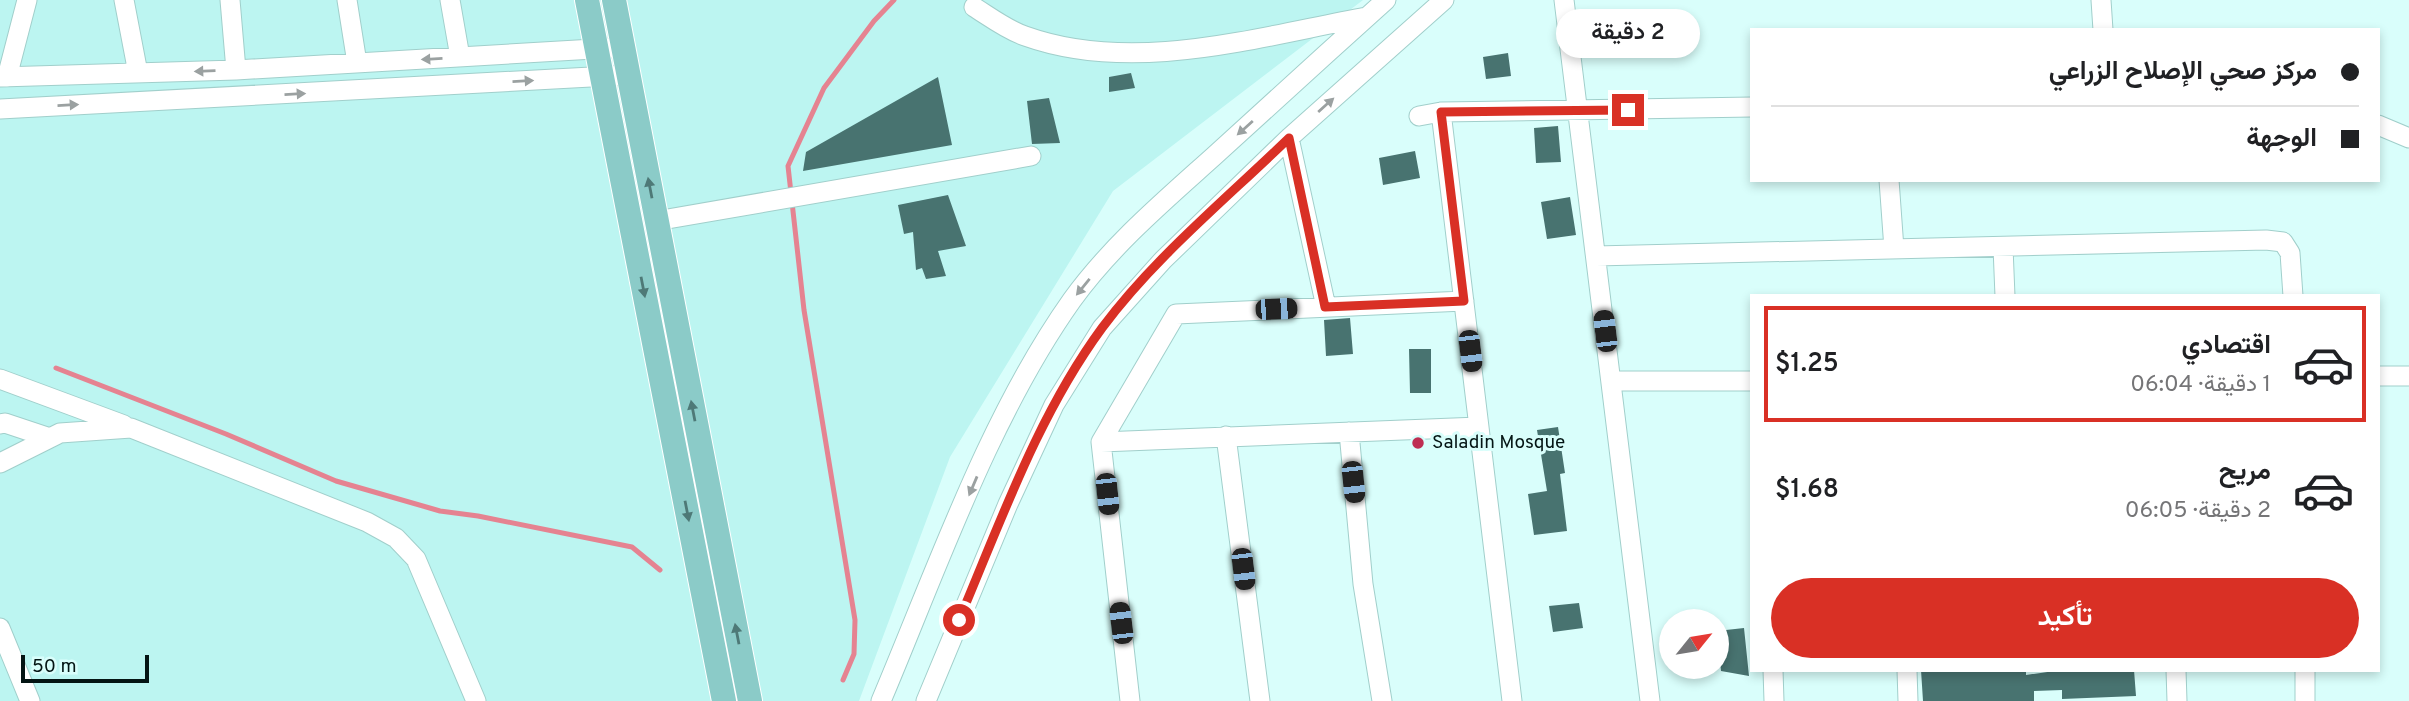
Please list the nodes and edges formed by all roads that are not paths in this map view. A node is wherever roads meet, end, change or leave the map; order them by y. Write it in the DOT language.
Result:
graph roads {
  1 [pos="27,0"];
  2 [pos="124,0"];
  3 [pos="230,0"];
  4 [pos="347,0"];
  5 [pos="450,0"];
  6 [pos="587,0"];
  7 [pos="614,0"];
  8 [pos="1386,0"];
  9 [pos="1444,0"];
  10 [pos="1564,0"];
  11 [pos="2101,0"];
  12 [pos="974,7"];
  13 [pos="1367,17"];
  14 [pos="2102,28"];
  15 [pos="622,47"];
  16 [pos="595,49"];
  17 [pos="460,57"];
  18 [pos="357,63"];
  19 [pos="236,70"];
  20 [pos="138,73"];
  21 [pos="628,75"];
  22 [pos="601,76"];
  23 [pos="3,77"];
  24 [pos="1750,107"];
  25 [pos="0,108"];
  26 [pos="1578,111"];
  27 [pos="1441,112"];
  28 [pos="1419,116"];
  29 [pos="2380,126"];
  30 [pos="1289,138"];
  31 [pos="2409,138"];
  32 [pos="1031,156"];
  33 [pos="1889,182"];
  34 [pos="656,221"];
  35 [pos="2003,247"];
  36 [pos="1894,249"];
  37 [pos="1596,256"];
  38 [pos="2005,294"];
  39 [pos="2293,294"];
  40 [pos="1464,301"];
  41 [pos="1325,307"];
  42 [pos="2380,376"];
  43 [pos="2409,376"];
  44 [pos="0,379"];
  45 [pos="1750,381"];
  46 [pos="1611,382"];
  47 [pos="0,424"];
  48 [pos="1479,427"];
  49 [pos="131,428"];
  50 [pos="1349,432"];
  51 [pos="1226,436"];
  52 [pos="50,438"];
  53 [pos="1101,442"];
  54 [pos="0,463"];
  55 [pos="0,628"];
  56 [pos="1773,672"];
  57 [pos="1907,672"];
  58 [pos="2176,672"];
  59 [pos="2305,672"];
  60 [pos="30,701"];
  61 [pos="475,701"];
  62 [pos="724,701"];
  63 [pos="750,701"];
  64 [pos="881,701"];
  65 [pos="926,701"];
  66 [pos="1130,701"];
  67 [pos="1260,701"];
  68 [pos="1381,701"];
  69 [pos="1512,701"];
  70 [pos="1650,701"];
  71 [pos="1774,701"];
  72 [pos="1908,701"];
  73 [pos="2177,701"];
  74 [pos="2305,701"];
  1 -- 23 [label="street"];
  2 -- 20 [label="street"];
  3 -- 19 [label="street"];
  4 -- 18 [label="street"];
  5 -- 17 [label="street"];
  6 -- 16 [label="main road"];
  7 -- 15 [label="main road"];
  8 -- 13 [label="street"];
  30 -- 9 [label="street, one-way"];
  10 -- 26 [label="street"];
  11 -- 14 [label="street"];
  12 -- 13 [label="street"];
  13 -- 64 [label="street, one-way"];
  15 -- 16 [label="street"];
  15 -- 21 [label="main road"];
  16 -- 17 [label="street"];
  16 -- 22 [label="main road"];
  17 -- 18 [label="street, one-way"];
  18 -- 19 [label="street"];
  19 -- 20 [label="street, one-way"];
  20 -- 23 [label="street"];
  21 -- 22 [label="street"];
  34 -- 21 [label="main road, one-way"];
  25 -- 22 [label="street, one-way"];
  22 -- 62 [label="main road, one-way"];
  24 -- 26 [label="street"];
  26 -- 27 [label="street"];
  26 -- 37 [label="street"];
  27 -- 28 [label="street"];
  27 -- 40 [label="street"];
  29 -- 31 [label="street"];
  30 -- 41 [label="street"];
  30 -- 65 [label="street"];
  32 -- 34 [label="street"];
  33 -- 36 [label="street"];
  63 -- 34 [label="main road, one-way"];
  35 -- 36 [label="street"];
  35 -- 38 [label="street"];
  35 -- 39 [label="street"];
  36 -- 37 [label="street"];
  37 -- 46 [label="street"];
  40 -- 41 [label="street"];
  40 -- 48 [label="street"];
  41 -- 53 [label="street"];
  42 -- 43 [label="street"];
  44 -- 49 [label="street"];
  45 -- 46 [label="street"];
  46 -- 70 [label="street"];
  47 -- 52 [label="street"];
  48 -- 50 [label="street"];
  48 -- 69 [label="street"];
  49 -- 52 [label="street"];
  49 -- 61 [label="street"];
  50 -- 51 [label="street"];
  50 -- 68 [label="street"];
  51 -- 53 [label="street"];
  51 -- 67 [label="street"];
  52 -- 54 [label="street"];
  53 -- 66 [label="street"];
  55 -- 60 [label="street"];
  56 -- 71 [label="street"];
  57 -- 72 [label="street"];
  58 -- 73 [label="street"];
  59 -- 74 [label="street"];
}
